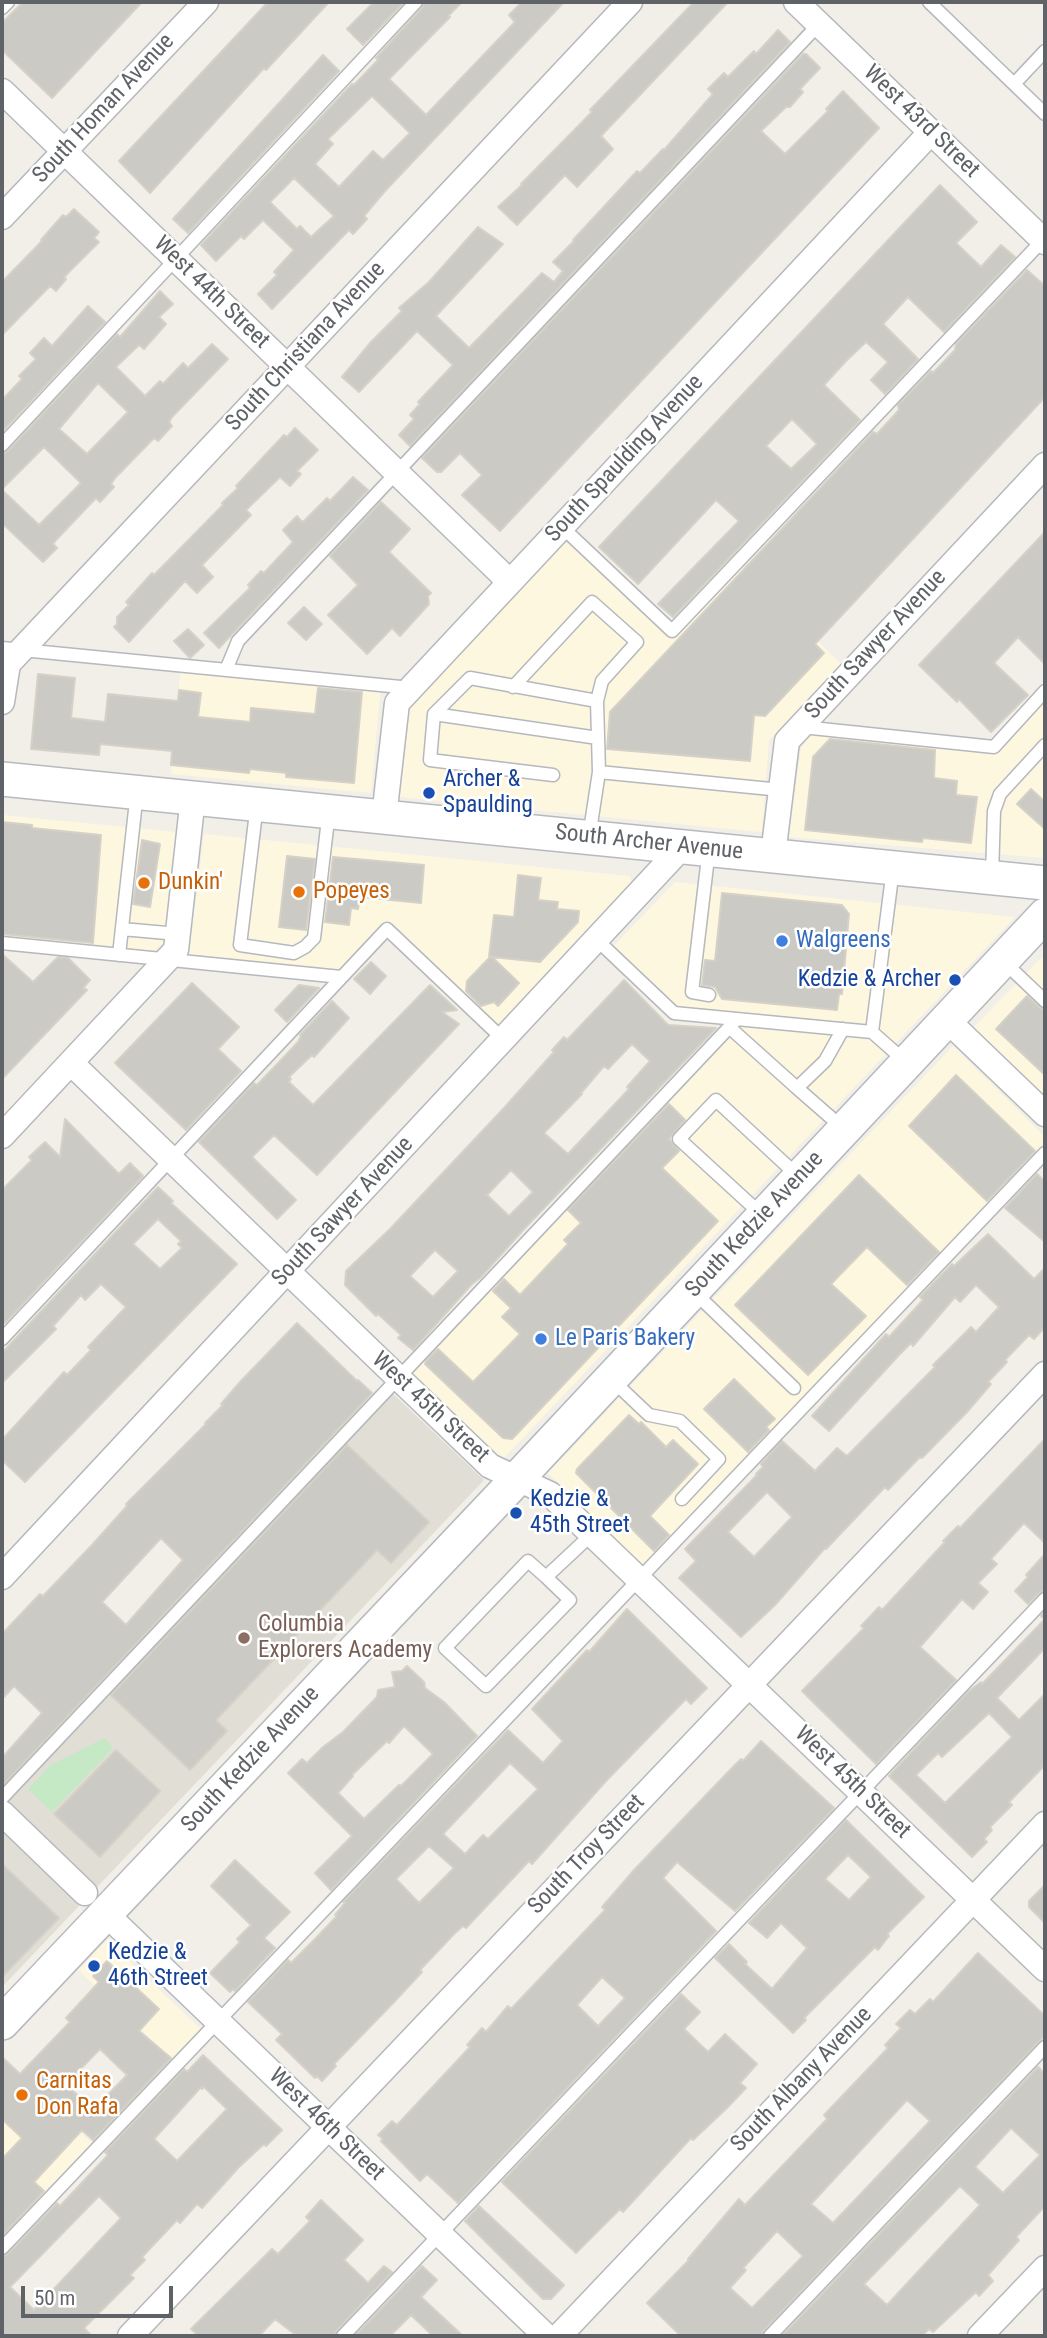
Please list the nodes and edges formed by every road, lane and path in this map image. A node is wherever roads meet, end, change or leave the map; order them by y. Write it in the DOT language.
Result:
graph roads {
  1 [pos="8,2"];
  2 [pos="206,2"];
  3 [pos="416,2"];
  4 [pos="630,2"];
  5 [pos="796,2"];
  6 [pos="929,2"];
  7 [pos="2,8"];
  8 [pos="819,24"];
  9 [pos="1045,51"];
  10 [pos="1014,84"];
  11 [pos="2,91"];
  12 [pos="1045,114"];
  13 [pos="931,132"];
  14 [pos="64,152"];
  15 [pos="2,217"];
  16 [pos="1044,241"];
  17 [pos="176,259"];
  18 [pos="287,367"];
  19 [pos="2,445"];
  20 [pos="1045,465"];
  21 [pos="397,473"];
  22 [pos="562,527"];
  23 [pos="510,582"];
  24 [pos="12,649"];
  25 [pos="226,670"];
  26 [pos="513,687"];
  27 [pos="411,688"];
  28 [pos="1045,691"];
  29 [pos="597,701"];
  30 [pos="2,702"];
  31 [pos="434,714"];
  32 [pos="800,727"];
  33 [pos="598,738"];
  34 [pos="1045,745"];
  35 [pos="599,772"];
  36 [pos="553,775"];
  37 [pos="2,779"];
  38 [pos="780,790"];
  39 [pos="137,792"];
  40 [pos="193,797"];
  41 [pos="257,804"];
  42 [pos="329,811"];
  43 [pos="384,817"];
  44 [pos="589,837"];
  45 [pos="696,848"];
  46 [pos="773,855"];
  47 [pos="894,867"];
  48 [pos="992,877"];
  49 [pos="1045,883"];
  50 [pos="1045,915"];
  51 [pos="122,929"];
  52 [pos="178,934"];
  53 [pos="597,940"];
  54 [pos="2,943"];
  55 [pos="118,955"];
  56 [pos="168,960"];
  57 [pos="1003,961"];
  58 [pos="341,977"];
  59 [pos="709,995"];
  60 [pos="1045,1000"];
  61 [pos="947,1020"];
  62 [pos="733,1023"];
  63 [pos="844,1029"];
  64 [pos="872,1032"];
  65 [pos="504,1040"];
  66 [pos="907,1062"];
  67 [pos="71,1063"];
  68 [pos="797,1088"];
  69 [pos="1045,1114"];
  70 [pos="845,1130"];
  71 [pos="2,1136"];
  72 [pos="1045,1153"];
  73 [pos="171,1159"];
  74 [pos="800,1178"];
  75 [pos="763,1216"];
  76 [pos="288,1271"];
  77 [pos="693,1291"];
  78 [pos="2,1339"];
  79 [pos="1045,1374"];
  80 [pos="398,1378"];
  81 [pos="611,1379"];
  82 [pos="794,1388"];
  83 [pos="517,1479"];
  84 [pos="682,1499"];
  85 [pos="592,1534"];
  86 [pos="2,1577"];
  87 [pos="546,1577"];
  88 [pos="639,1580"];
  89 [pos="1045,1598"];
  90 [pos="749,1685"];
  91 [pos="861,1792"];
  92 [pos="2,1798"];
  93 [pos="2,1813"];
  94 [pos="1045,1824"];
  95 [pos="973,1900"];
  96 [pos="95,1903"];
  97 [pos="1045,1969"];
  98 [pos="218,2021"];
  99 [pos="2,2023"];
  100 [pos="1045,2047"];
  101 [pos="328,2127"];
  102 [pos="440,2234"];
  103 [pos="2,2248"];
  104 [pos="1045,2268"];
  105 [pos="130,2336"];
  106 [pos="343,2336"];
  107 [pos="546,2336"];
  108 [pos="559,2336"];
  109 [pos="770,2336"];
  110 [pos="980,2336"];
  1 -- 7 [label="lane"];
  2 -- 14 [label="street, South Homan Avenue"];
  3 -- 17 [label="lane"];
  4 -- 18 [label="street, South Christiana Avenue"];
  5 -- 8 [label="street, West 43rd Street"];
  6 -- 10 [label="lane"];
  8 -- 13 [label="street, West 43rd Street"];
  8 -- 21 [label="lane"];
  9 -- 10 [label="lane"];
  10 -- 12 [label="lane"];
  11 -- 14 [label="street, West 44th Street"];
  13 -- 16 [label="street, West 43rd Street"];
  13 -- 22 [label="street, South Spaulding Avenue"];
  14 -- 15 [label="street, South Homan Avenue"];
  14 -- 17 [label="street, West 44th Street"];
  16 -- 22 [label="lane"];
  17 -- 18 [label="street, West 44th Street"];
  17 -- 19 [label="lane"];
  18 -- 21 [label="street, West 44th Street"];
  18 -- 24 [label="street, South Christiana Avenue"];
  20 -- 32 [label="street, South Sawyer Avenue"];
  21 -- 23 [label="street, West 44th Street"];
  21 -- 25 [label="lane"];
  22 -- 23 [label="street, South Spaulding Avenue"];
  23 -- 27 [label="street, South Spaulding Avenue"];
  24 -- 25 [label="lane"];
  24 -- 30 [label="street, South Christiana Avenue"];
  25 -- 27 [label="lane"];
  26 -- 29 [label="lane"];
  26 -- 29 [label="lane"];
  26 -- 31 [label="lane"];
  27 -- 43 [label="street, South Spaulding Avenue"];
  28 -- 32 [label="lane"];
  29 -- 33 [label="lane"];
  31 -- 33 [label="lane"];
  31 -- 36 [label="lane"];
  32 -- 38 [label="street, South Sawyer Avenue"];
  33 -- 35 [label="lane"];
  34 -- 48 [label="lane"];
  35 -- 38 [label="lane"];
  35 -- 44 [label="lane"];
  37 -- 39 [label="main road, South Archer Avenue"];
  38 -- 46 [label="street, South Sawyer Avenue"];
  39 -- 40 [label="main road, South Archer Avenue"];
  39 -- 51 [label="lane"];
  40 -- 41 [label="main road, South Archer Avenue"];
  40 -- 52 [label="street"];
  41 -- 42 [label="main road, South Archer Avenue"];
  41 -- 42 [label="lane"];
  42 -- 43 [label="main road, South Archer Avenue"];
  43 -- 44 [label="main road, South Archer Avenue"];
  44 -- 45 [label="main road, South Archer Avenue"];
  45 -- 46 [label="main road, South Archer Avenue"];
  45 -- 53 [label="street, South Sawyer Avenue"];
  45 -- 59 [label="lane"];
  46 -- 47 [label="main road, South Archer Avenue"];
  47 -- 48 [label="main road, South Archer Avenue"];
  47 -- 64 [label="lane"];
  48 -- 49 [label="main road, South Archer Avenue"];
  50 -- 57 [label="main road, South Kedzie Avenue"];
  51 -- 52 [label="lane"];
  51 -- 55 [label="lane"];
  52 -- 56 [label="street"];
  53 -- 62 [label="lane"];
  53 -- 65 [label="street, South Sawyer Avenue"];
  54 -- 55 [label="lane"];
  55 -- 56 [label="lane"];
  56 -- 58 [label="lane"];
  56 -- 67 [label="street"];
  57 -- 60 [label="lane"];
  57 -- 61 [label="main road, South Kedzie Avenue"];
  58 -- 65 [label="lane"];
  58 -- 73 [label="lane"];
  61 -- 66 [label="main road, South Kedzie Avenue"];
  61 -- 69 [label="street"];
  62 -- 63 [label="lane"];
  62 -- 68 [label="lane"];
  62 -- 80 [label="lane"];
  63 -- 64 [label="lane"];
  63 -- 68 [label="lane"];
  64 -- 66 [label="lane"];
  65 -- 76 [label="street, South Sawyer Avenue"];
  66 -- 70 [label="main road, South Kedzie Avenue"];
  67 -- 71 [label="street"];
  67 -- 73 [label="street, West 45th Street"];
  68 -- 70 [label="lane"];
  70 -- 74 [label="main road, South Kedzie Avenue"];
  72 -- 88 [label="lane"];
  73 -- 76 [label="street, West 45th Street"];
  73 -- 78 [label="lane"];
  74 -- 75 [label="main road, South Kedzie Avenue"];
  74 -- 75 [label="lane"];
  75 -- 77 [label="main road, South Kedzie Avenue"];
  76 -- 80 [label="street, West 45th Street"];
  76 -- 86 [label="street, South Sawyer Avenue"];
  77 -- 81 [label="main road, South Kedzie Avenue"];
  77 -- 82 [label="lane"];
  79 -- 90 [label="street, South Troy Street"];
  80 -- 83 [label="street, West 45th Street"];
  80 -- 92 [label="lane"];
  81 -- 83 [label="main road, South Kedzie Avenue"];
  81 -- 84 [label="lane"];
  83 -- 85 [label="street, West 45th Street"];
  83 -- 96 [label="main road, South Kedzie Avenue"];
  85 -- 87 [label="lane"];
  85 -- 88 [label="street, West 45th Street"];
  87 -- 87 [label="lane"];
  88 -- 90 [label="street, West 45th Street"];
  88 -- 98 [label="lane"];
  89 -- 91 [label="lane"];
  90 -- 91 [label="street, West 45th Street"];
  90 -- 101 [label="street, South Troy Street"];
  91 -- 95 [label="street, West 45th Street"];
  91 -- 102 [label="lane"];
  93 -- 96 [label="street, West 46th Street"];
  94 -- 95 [label="street, South Albany Avenue"];
  95 -- 97 [label="street, West 45th Street"];
  95 -- 108 [label="street, South Albany Avenue"];
  96 -- 98 [label="street, West 46th Street"];
  96 -- 99 [label="main road, South Kedzie Avenue"];
  98 -- 101 [label="street, West 46th Street"];
  98 -- 103 [label="lane"];
  100 -- 109 [label="lane"];
  101 -- 102 [label="street, West 46th Street"];
  101 -- 105 [label="street, South Troy Street"];
  102 -- 106 [label="lane"];
  102 -- 107 [label="street, West 46th Street"];
  104 -- 110 [label="street"];
}
